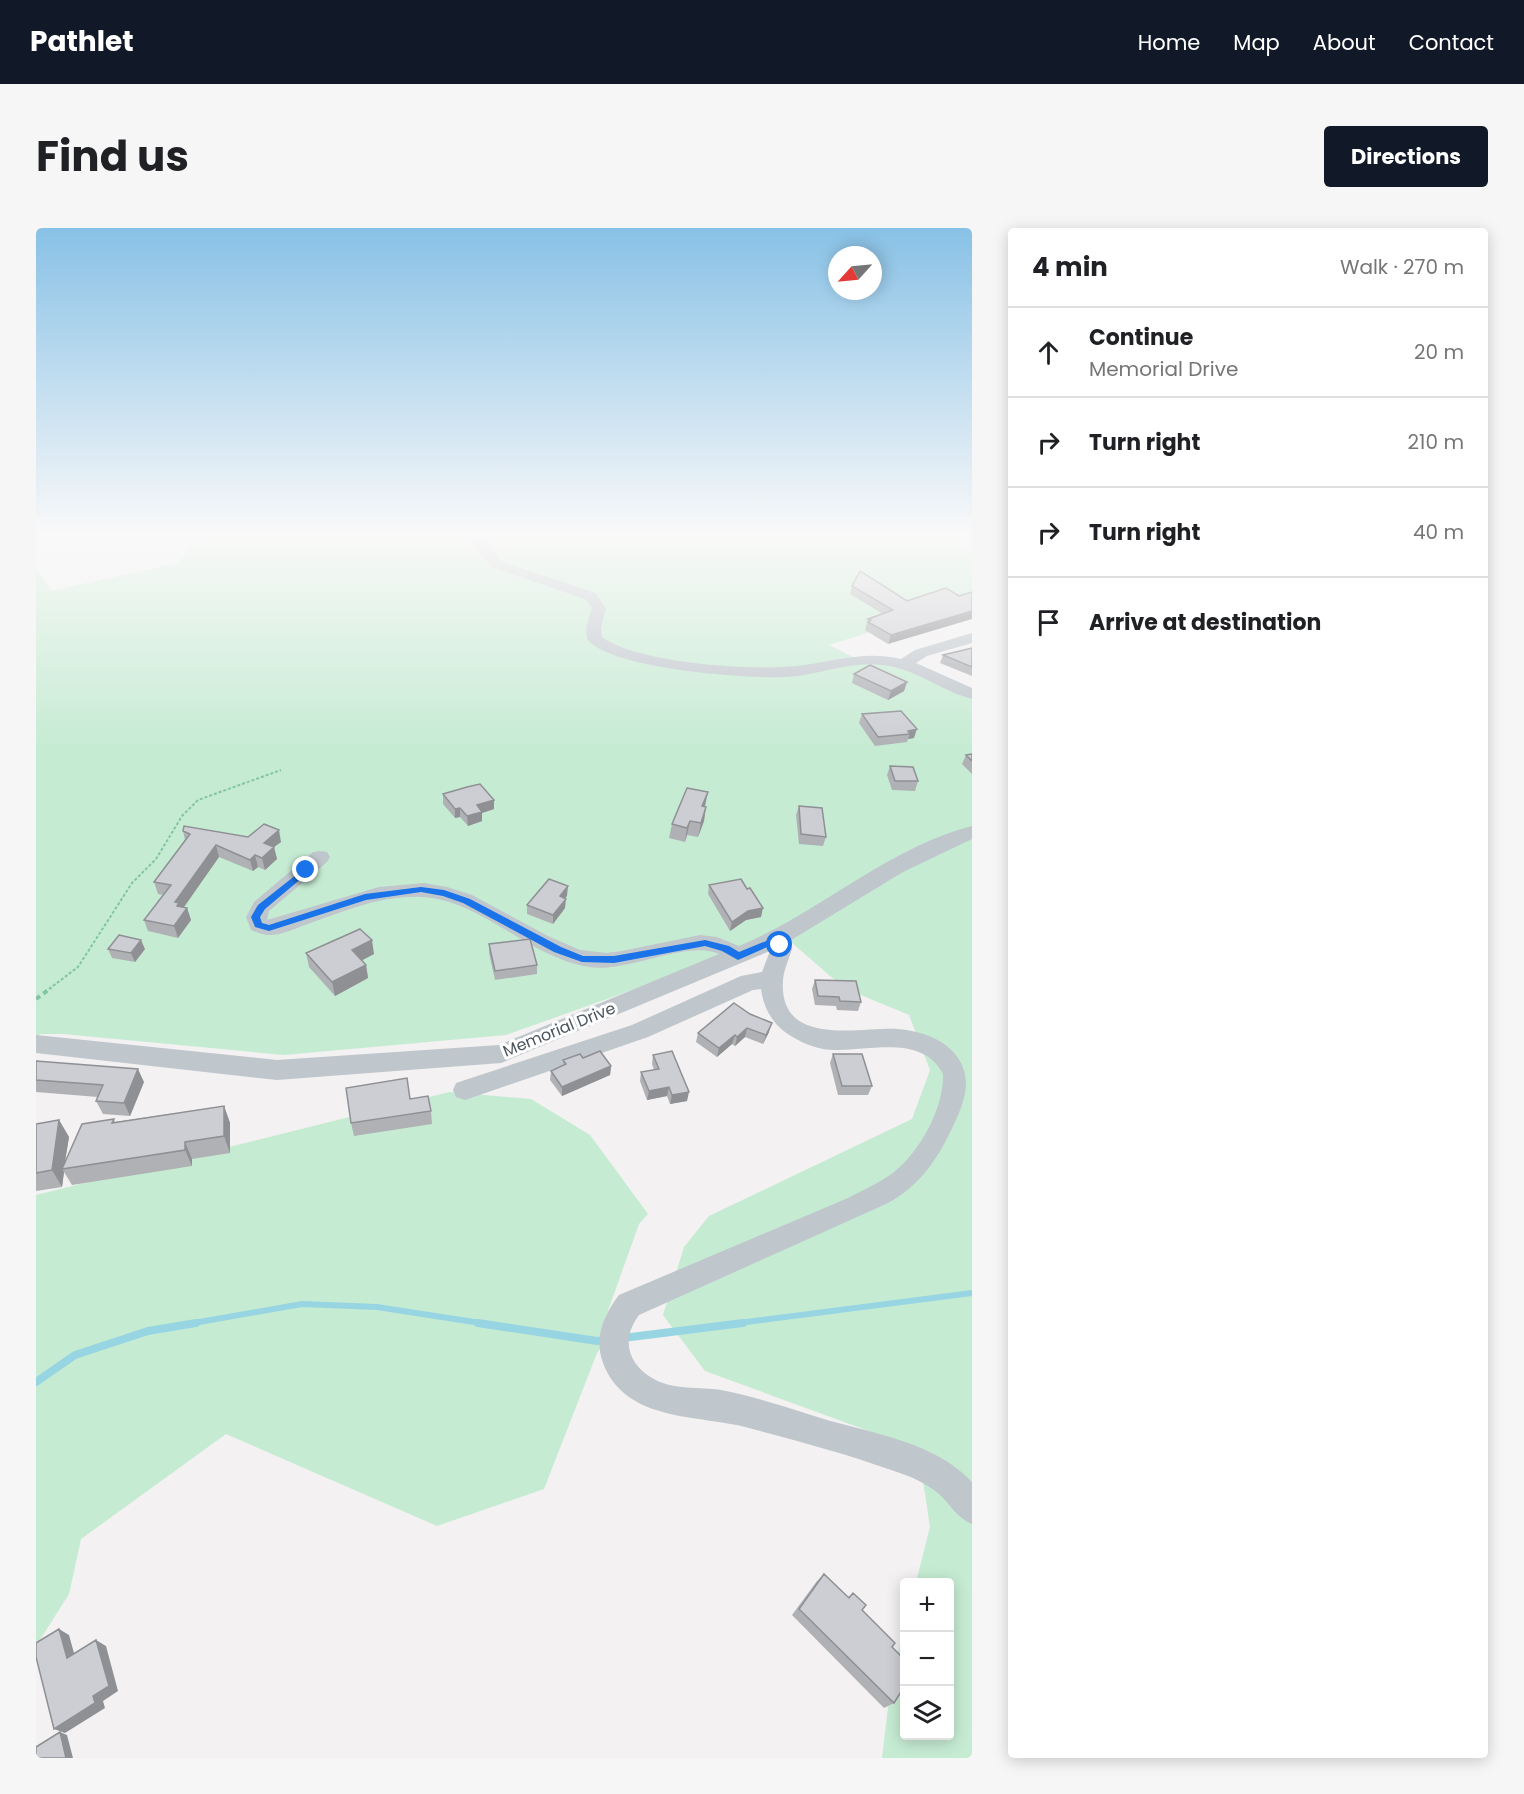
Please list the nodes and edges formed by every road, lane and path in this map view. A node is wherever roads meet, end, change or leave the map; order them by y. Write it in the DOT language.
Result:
graph roads {
  1 [pos="596,603"];
  2 [pos="972,638"];
  3 [pos="903,665"];
  4 [pos="972,694"];
  5 [pos="281,770"];
  6 [pos="972,832"];
  7 [pos="320,857"];
  8 [pos="776,940"];
  9 [pos="738,956"];
  10 [pos="772,979"];
  11 [pos="36,999"];
  12 [pos="36,1044"];
  13 [pos="465,1089"];
  14 [pos="972,1508"];
  1 -- 3 [label="street"];
  2 -- 3 [label="street"];
  3 -- 4 [label="street"];
  5 -- 11 [label="path"];
  6 -- 8 [label="street, Memorial Drive"];
  7 -- 9 [label="street"];
  8 -- 9 [label="street, Memorial Drive"];
  8 -- 10 [label="street"];
  9 -- 12 [label="street, Memorial Drive"];
  10 -- 13 [label="street"];
  10 -- 14 [label="street"];
}
